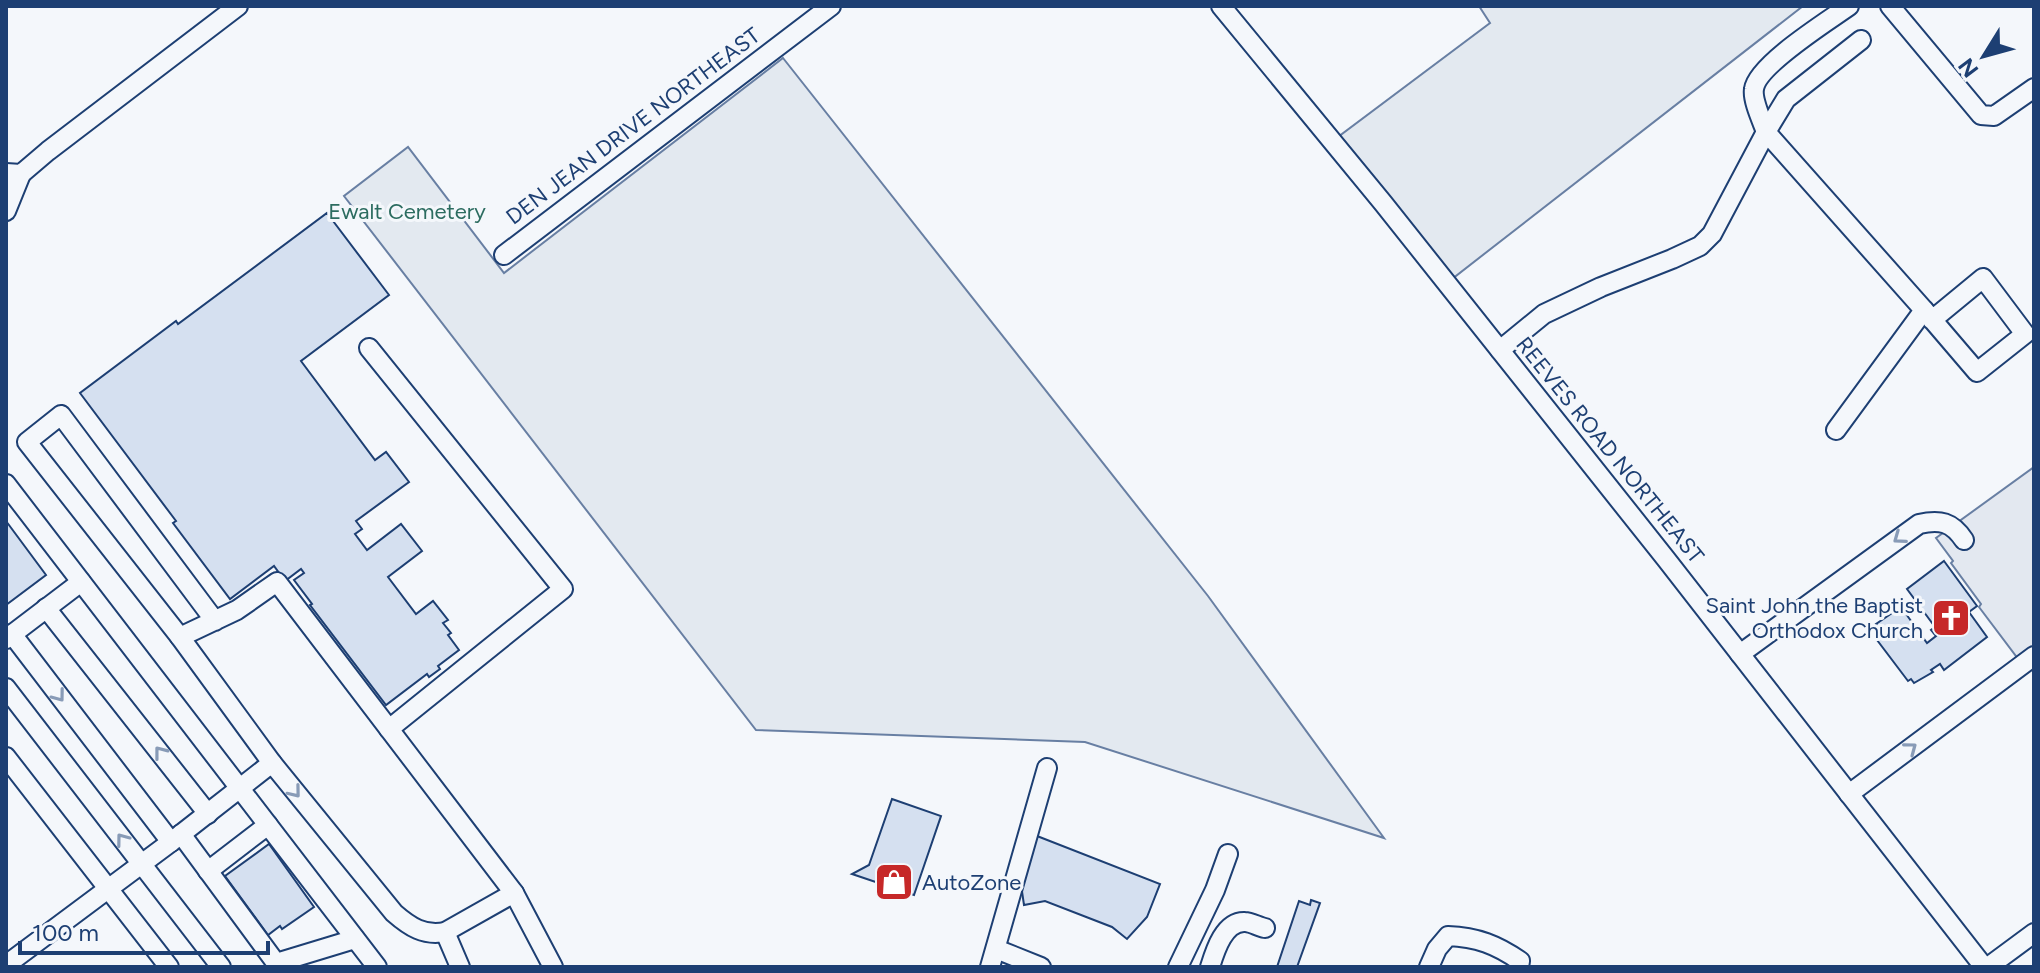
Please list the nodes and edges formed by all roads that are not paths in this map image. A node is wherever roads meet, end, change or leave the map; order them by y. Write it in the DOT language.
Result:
graph roads {
  1 [pos="238,6"];
  2 [pos="831,6"];
  3 [pos="1221,6"];
  4 [pos="1849,6"];
  5 [pos="1890,6"];
  6 [pos="1861,40"];
  7 [pos="2034,88"];
  8 [pos="1766,132"];
  9 [pos="14,173"];
  10 [pos="6,211"];
  11 [pos="504,255"];
  12 [pos="1928,315"];
  13 [pos="369,348"];
  14 [pos="1500,350"];
  15 [pos="1836,430"];
  16 [pos="6,484"];
  17 [pos="1964,540"];
  18 [pos="81,582"];
  19 [pos="46,608"];
  20 [pos="215,621"];
  21 [pos="9,636"];
  22 [pos="180,637"];
  23 [pos="1740,654"];
  24 [pos="2034,656"];
  25 [pos="6,688"];
  26 [pos="389,729"];
  27 [pos="6,757"];
  28 [pos="272,763"];
  29 [pos="1047,768"];
  30 [pos="240,789"];
  31 [pos="1849,794"];
  32 [pos="208,814"];
  33 [pos="268,825"];
  34 [pos="176,838"];
  35 [pos="1228,854"];
  36 [pos="141,865"];
  37 [pos="208,871"];
  38 [pos="108,889"];
  39 [pos="514,893"];
  40 [pos="1265,928"];
  41 [pos="445,932"];
  42 [pos="2034,933"];
  43 [pos="355,939"];
  44 [pos="993,958"];
  45 [pos="6,965"];
  46 [pos="169,967"];
  47 [pos="221,967"];
  48 [pos="377,967"];
  49 [pos="460,967"];
  50 [pos="553,967"];
  51 [pos="1041,967"];
  52 [pos="1178,967"];
  53 [pos="1210,967"];
  54 [pos="1429,967"];
  55 [pos="1519,967"];
  56 [pos="1986,967"];
  1 -- 9 [label="street"];
  2 -- 11 [label="street, DEN JEAN DRIVE NORTHEAST"];
  3 -- 14 [label="street, REEVES ROAD NORTHEAST"];
  4 -- 8 [label="street"];
  5 -- 7 [label="street"];
  6 -- 8 [label="street"];
  8 -- 12 [label="street"];
  8 -- 14 [label="street"];
  9 -- 10 [label="street"];
  12 -- 12 [label="street"];
  12 -- 15 [label="street"];
  13 -- 26 [label="street"];
  14 -- 23 [label="street, REEVES ROAD NORTHEAST"];
  16 -- 18 [label="street"];
  17 -- 23 [label="street, one-way"];
  18 -- 19 [label="street"];
  18 -- 30 [label="street"];
  19 -- 21 [label="street"];
  32 -- 19 [label="street, one-way"];
  20 -- 22 [label="street"];
  20 -- 22 [label="street"];
  20 -- 26 [label="street"];
  21 -- 34 [label="street, one-way"];
  22 -- 28 [label="street"];
  23 -- 31 [label="street, REEVES ROAD NORTHEAST"];
  31 -- 24 [label="street, one-way"];
  36 -- 25 [label="street, one-way"];
  26 -- 39 [label="street"];
  27 -- 38 [label="street"];
  28 -- 30 [label="street"];
  28 -- 41 [label="street, one-way"];
  29 -- 44 [label="street"];
  30 -- 32 [label="street"];
  30 -- 33 [label="street"];
  31 -- 56 [label="street, REEVES ROAD NORTHEAST"];
  32 -- 34 [label="street"];
  33 -- 37 [label="street"];
  33 -- 43 [label="street"];
  34 -- 36 [label="street"];
  34 -- 37 [label="street"];
  35 -- 52 [label="street"];
  36 -- 38 [label="street"];
  36 -- 47 [label="street"];
  37 -- 43 [label="street"];
  38 -- 45 [label="street"];
  38 -- 46 [label="street"];
  39 -- 41 [label="street"];
  39 -- 50 [label="street"];
  40 -- 53 [label="street"];
  41 -- 49 [label="street"];
  42 -- 56 [label="street"];
  43 -- 48 [label="street"];
  44 -- 51 [label="street"];
  54 -- 55 [label="street"];
}
